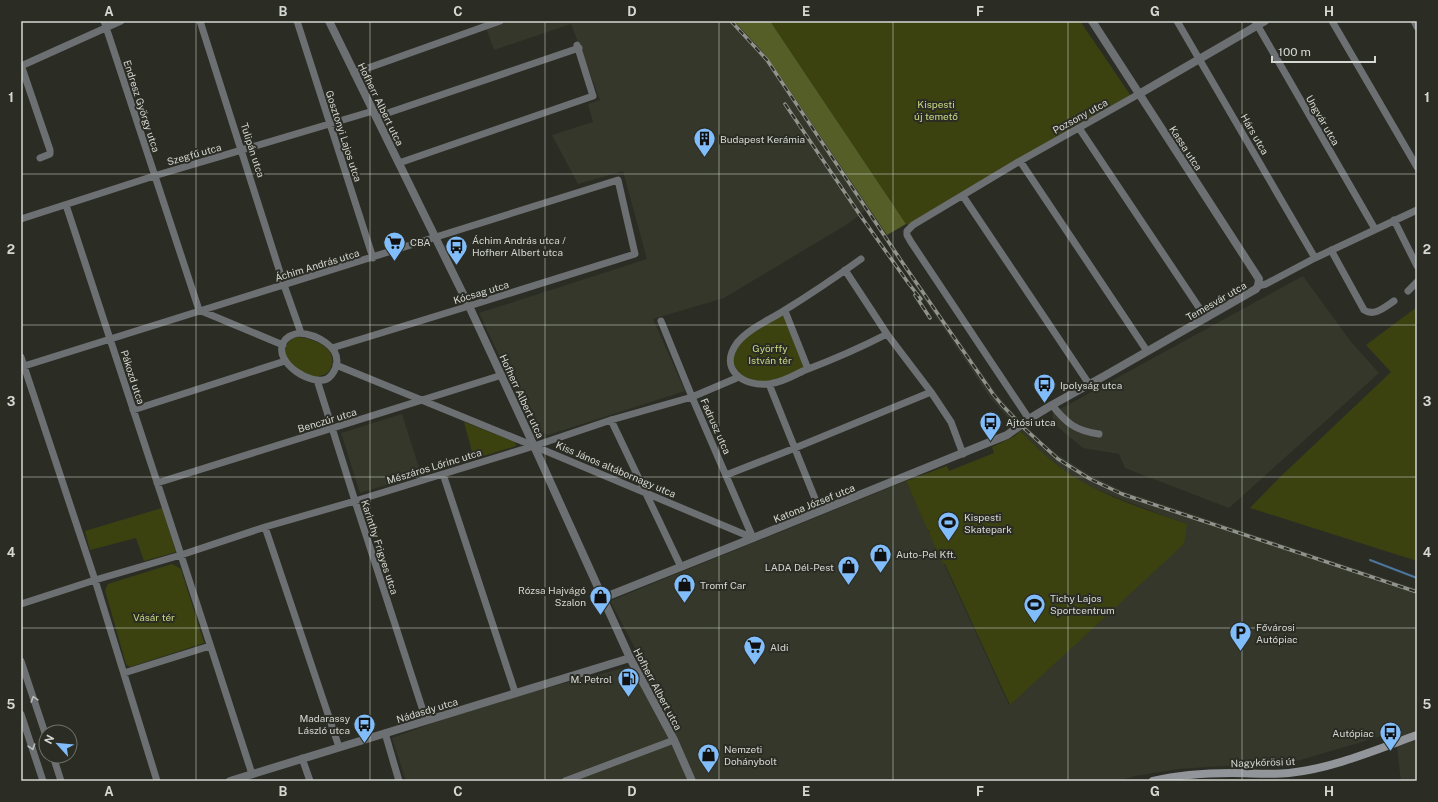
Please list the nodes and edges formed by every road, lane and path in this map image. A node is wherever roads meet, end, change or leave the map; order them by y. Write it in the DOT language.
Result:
graph roads {
  1 [pos="121,21"];
  2 [pos="200,21"];
  3 [pos="297,21"];
  4 [pos="329,21"];
  5 [pos="500,21"];
  6 [pos="1092,21"];
  7 [pos="1178,21"];
  8 [pos="1332,21"];
  9 [pos="1414,21"];
  10 [pos="1259,22"];
  11 [pos="105,24"];
  12 [pos="1417,27"];
  13 [pos="1200,59"];
  14 [pos="21,65"];
  15 [pos="354,73"];
  16 [pos="1139,94"];
  17 [pos="375,114"];
  18 [pos="330,124"];
  19 [pos="1080,128"];
  20 [pos="243,150"];
  21 [pos="40,158"];
  22 [pos="1020,161"];
  23 [pos="399,163"];
  24 [pos="1417,167"];
  25 [pos="154,176"];
  26 [pos="963,196"];
  27 [pos="66,205"];
  28 [pos="1417,210"];
  29 [pos="21,219"];
  30 [pos="1394,220"];
  31 [pos="1375,229"];
  32 [pos="436,238"];
  33 [pos="1331,250"];
  34 [pos="635,254"];
  35 [pos="373,258"];
  36 [pos="1315,258"];
  37 [pos="861,260"];
  38 [pos="1417,266"];
  39 [pos="845,270"];
  40 [pos="1417,282"];
  41 [pos="284,285"];
  42 [pos="1258,286"];
  43 [pos="1408,291"];
  44 [pos="1394,301"];
  45 [pos="469,306"];
  46 [pos="199,310"];
  47 [pos="785,311"];
  48 [pos="1206,318"];
  49 [pos="661,321"];
  50 [pos="301,334"];
  51 [pos="887,334"];
  52 [pos="110,339"];
  53 [pos="283,345"];
  54 [pos="332,348"];
  55 [pos="1147,351"];
  56 [pos="21,357"];
  57 [pos="285,361"];
  58 [pos="336,365"];
  59 [pos="22,366"];
  60 [pos="808,369"];
  61 [pos="502,375"];
  62 [pos="740,377"];
  63 [pos="317,380"];
  64 [pos="769,384"];
  65 [pos="1089,384"];
  66 [pos="931,392"];
  67 [pos="692,396"];
  68 [pos="421,400"];
  69 [pos="1052,405"];
  70 [pos="133,410"];
  71 [pos="1029,419"];
  72 [pos="611,420"];
  73 [pos="332,429"];
  74 [pos="1098,434"];
  75 [pos="534,446"];
  76 [pos="795,448"];
  77 [pos="963,454"];
  78 [pos="443,474"];
  79 [pos="726,475"];
  80 [pos="157,483"];
  81 [pos="646,492"];
  82 [pos="355,501"];
  83 [pos="820,511"];
  84 [pos="265,527"];
  85 [pos="753,538"];
  86 [pos="181,555"];
  87 [pos="681,567"];
  88 [pos="95,580"];
  89 [pos="603,598"];
  90 [pos="21,604"];
  91 [pos="210,646"];
  92 [pos="630,658"];
  93 [pos="21,661"];
  94 [pos="124,673"];
  95 [pos="515,692"];
  96 [pos="21,714"];
  97 [pos="426,720"];
  98 [pos="42,724"];
  99 [pos="385,733"];
  100 [pos="1417,735"];
  101 [pos="674,740"];
  102 [pos="339,747"];
  103 [pos="302,758"];
  104 [pos="56,764"];
  105 [pos="252,774"];
  106 [pos="43,781"];
  107 [pos="61,781"];
  108 [pos="157,781"];
  109 [pos="230,781"];
  110 [pos="310,781"];
  111 [pos="399,781"];
  112 [pos="565,781"];
  113 [pos="692,781"];
  114 [pos="1153,781"];
  1 -- 11 [label="street"];
  2 -- 20 [label="street, Tulipán utca"];
  3 -- 18 [label="street, Gosztonyi Lajos utca"];
  4 -- 15 [label="street, Hofherr Albert utca"];
  5 -- 15 [label="street"];
  6 -- 16 [label="street, Kassa utca"];
  7 -- 13 [label="street, Hárs utca"];
  8 -- 24 [label="street"];
  9 -- 12 [label="street"];
  10 -- 13 [label="street, Pozsony utca"];
  10 -- 31 [label="street, Ungvár utca"];
  11 -- 14 [label="street"];
  11 -- 25 [label="street, Endresz György utca"];
  13 -- 16 [label="street, Pozsony utca"];
  13 -- 36 [label="street, Hárs utca"];
  14 -- 21 [label="street"];
  15 -- 17 [label="street, Hofherr Albert utca"];
  16 -- 19 [label="street, Pozsony utca"];
  16 -- 42 [label="street, Kassa utca"];
  17 -- 18 [label="street, Szegfű utca"];
  17 -- 23 [label="street, Hofherr Albert utca"];
  17 -- 23 [label="street, Szegfű utca"];
  18 -- 20 [label="street, Szegfű utca"];
  18 -- 35 [label="street, Gosztonyi Lajos utca"];
  19 -- 22 [label="street, Pozsony utca"];
  19 -- 48 [label="street"];
  20 -- 25 [label="street, Szegfű utca"];
  20 -- 41 [label="street, Tulipán utca"];
  22 -- 26 [label="street, Pozsony utca"];
  22 -- 55 [label="street"];
  23 -- 32 [label="street, Hofherr Albert utca"];
  25 -- 27 [label="street, Szegfű utca"];
  25 -- 46 [label="street, Endresz György utca"];
  26 -- 65 [label="street"];
  26 -- 71 [label="street, Pozsony utca"];
  27 -- 29 [label="street, Szegfű utca"];
  27 -- 52 [label="street, Pákozd utca"];
  28 -- 30 [label="street, Temesvár utca"];
  30 -- 31 [label="street, Temesvár utca"];
  30 -- 38 [label="street"];
  31 -- 33 [label="street, Temesvár utca"];
  32 -- 34 [label="street, Áchim András utca"];
  32 -- 35 [label="street, Áchim András utca"];
  32 -- 45 [label="street, Hofherr Albert utca"];
  33 -- 36 [label="street, Temesvár utca"];
  33 -- 44 [label="street"];
  34 -- 45 [label="street, Kócsag utca"];
  35 -- 41 [label="street, Áchim András utca"];
  36 -- 42 [label="street, Temesvár utca"];
  37 -- 39 [label="street"];
  39 -- 47 [label="street"];
  39 -- 51 [label="street"];
  40 -- 43 [label="street"];
  41 -- 46 [label="street, Áchim András utca"];
  41 -- 50 [label="street"];
  42 -- 48 [label="street, Temesvár utca"];
  45 -- 54 [label="street, Kócsag utca"];
  45 -- 61 [label="street, Hofherr Albert utca"];
  46 -- 52 [label="street, Áchim András utca"];
  46 -- 53 [label="street"];
  47 -- 60 [label="street"];
  47 -- 62 [label="street"];
  48 -- 55 [label="street, Temesvár utca"];
  49 -- 67 [label="street, Fadrusz utca"];
  50 -- 53 [label="street"];
  50 -- 54 [label="street"];
  51 -- 60 [label="street"];
  51 -- 66 [label="street"];
  52 -- 59 [label="street, Áchim András utca"];
  52 -- 70 [label="street, Pákozd utca"];
  53 -- 57 [label="street"];
  54 -- 58 [label="street"];
  55 -- 65 [label="street, Temesvár utca"];
  56 -- 59 [label="street"];
  57 -- 63 [label="street"];
  57 -- 70 [label="street"];
  58 -- 63 [label="street"];
  58 -- 68 [label="street, Kiss János altábornagy utca"];
  59 -- 88 [label="street"];
  60 -- 64 [label="street"];
  61 -- 68 [label="street, Benczúr utca"];
  61 -- 75 [label="street, Hofherr Albert utca"];
  62 -- 64 [label="street"];
  62 -- 67 [label="street, Mészáros Lőrinc utca"];
  63 -- 73 [label="street, Karinthy Frigyes utca"];
  64 -- 76 [label="street"];
  65 -- 69 [label="street, Temesvár utca"];
  66 -- 76 [label="street"];
  66 -- 77 [label="street"];
  67 -- 72 [label="street, Mészáros Lőrinc utca"];
  67 -- 79 [label="street, Fadrusz utca"];
  68 -- 73 [label="street, Benczúr utca"];
  68 -- 75 [label="street, Kiss János altábornagy utca"];
  69 -- 71 [label="street, Temesvár utca"];
  69 -- 74 [label="street"];
  70 -- 80 [label="street, Pákozd utca"];
  71 -- 77 [label="street, Katona József utca"];
  72 -- 75 [label="street, Mészáros Lőrinc utca"];
  72 -- 81 [label="street"];
  73 -- 80 [label="street, Benczúr utca"];
  73 -- 82 [label="street, Karinthy Frigyes utca"];
  75 -- 78 [label="street, Mészáros Lőrinc utca"];
  75 -- 81 [label="street, Kiss János altábornagy utca"];
  75 -- 89 [label="street, Hofherr Albert utca"];
  76 -- 79 [label="street"];
  76 -- 83 [label="street"];
  77 -- 83 [label="street, Katona József utca"];
  78 -- 82 [label="street, Mészáros Lőrinc utca"];
  78 -- 95 [label="street"];
  79 -- 85 [label="street, Fadrusz utca"];
  80 -- 86 [label="street, Pákozd utca"];
  81 -- 85 [label="street, Kiss János altábornagy utca"];
  81 -- 87 [label="street"];
  82 -- 84 [label="street, Mészáros Lőrinc utca"];
  82 -- 97 [label="street, Karinthy Frigyes utca"];
  83 -- 85 [label="street, Katona József utca"];
  84 -- 86 [label="street, Mészáros Lőrinc utca"];
  84 -- 102 [label="street"];
  85 -- 87 [label="street, Katona József utca"];
  86 -- 88 [label="street"];
  86 -- 91 [label="street"];
  87 -- 89 [label="street, Katona József utca"];
  88 -- 90 [label="street"];
  88 -- 94 [label="street"];
  89 -- 92 [label="street, Hofherr Albert utca"];
  91 -- 94 [label="street"];
  91 -- 105 [label="street"];
  92 -- 95 [label="street, Nádasdy utca"];
  92 -- 101 [label="street, Hofherr Albert utca"];
  98 -- 93 [label="street, one-way"];
  94 -- 108 [label="street"];
  95 -- 97 [label="street, Nádasdy utca"];
  96 -- 106 [label="street, one-way"];
  97 -- 99 [label="street, Nádasdy utca"];
  99 -- 102 [label="street, Nádasdy utca"];
  99 -- 111 [label="street"];
  100 -- 114 [label="main road, Nagykőrösi út"];
  101 -- 112 [label="street"];
  101 -- 113 [label="street, Hofherr Albert utca"];
  102 -- 103 [label="street, Nádasdy utca"];
  103 -- 105 [label="street, Nádasdy utca"];
  103 -- 110 [label="street"];
  104 -- 107 [label="street"];
  105 -- 109 [label="street, Nádasdy utca"];
}
